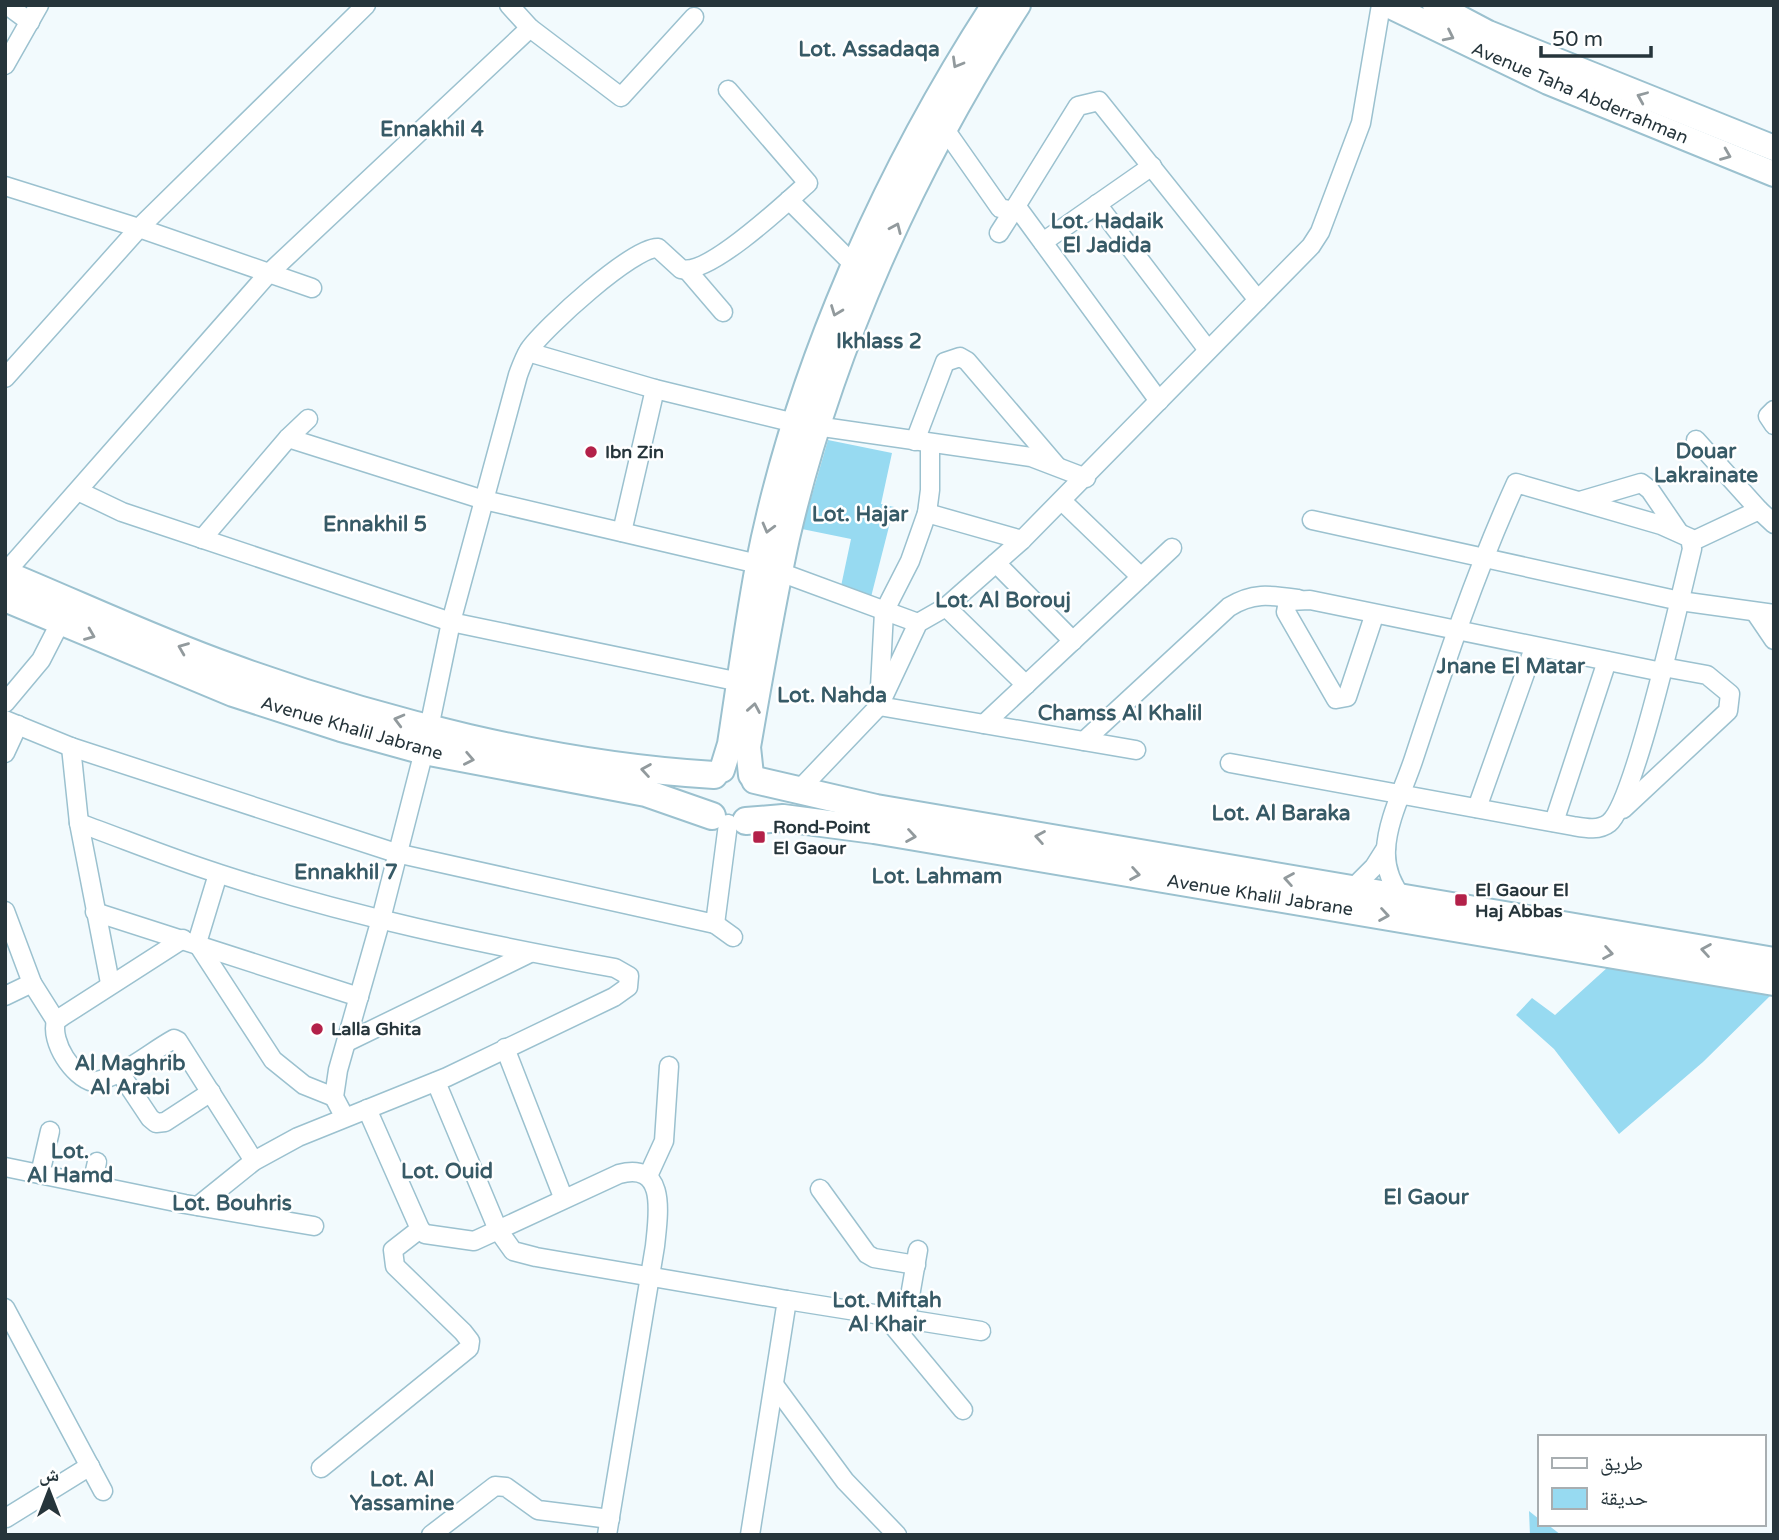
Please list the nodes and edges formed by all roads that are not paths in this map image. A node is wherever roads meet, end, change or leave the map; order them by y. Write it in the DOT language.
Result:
graph roads {
  1 [pos="7,5"];
  2 [pos="39,5"];
  3 [pos="366,5"];
  4 [pos="509,5"];
  5 [pos="994,5"];
  6 [pos="1018,5"];
  7 [pos="1381,5"];
  8 [pos="1388,5"];
  9 [pos="1434,5"];
  10 [pos="1468,13"];
  11 [pos="694,17"];
  12 [pos="30,22"];
  13 [pos="530,28"];
  14 [pos="5,65"];
  15 [pos="728,90"];
  16 [pos="944,128"];
  17 [pos="1774,148"];
  18 [pos="1152,166"];
  19 [pos="1774,174"];
  20 [pos="5,186"];
  21 [pos="789,200"];
  22 [pos="1097,204"];
  23 [pos="1015,209"];
  24 [pos="139,228"];
  25 [pos="999,233"];
  26 [pos="1042,242"];
  27 [pos="687,270"];
  28 [pos="267,275"];
  29 [pos="863,275"];
  30 [pos="312,288"];
  31 [pos="1258,300"];
  32 [pos="723,312"];
  33 [pos="1208,350"];
  34 [pos="528,352"];
  35 [pos="5,378"];
  36 [pos="655,390"];
  37 [pos="1159,401"];
  38 [pos="1774,410"];
  39 [pos="308,419"];
  40 [pos="1774,425"];
  41 [pos="806,426"];
  42 [pos="288,438"];
  43 [pos="1696,440"];
  44 [pos="922,442"];
  45 [pos="1056,465"];
  46 [pos="1086,478"];
  47 [pos="80,492"];
  48 [pos="484,500"];
  49 [pos="1062,501"];
  50 [pos="1580,502"];
  51 [pos="1759,510"];
  52 [pos="926,513"];
  53 [pos="1312,520"];
  54 [pos="1774,524"];
  55 [pos="622,533"];
  56 [pos="1685,536"];
  57 [pos="202,539"];
  58 [pos="1022,540"];
  59 [pos="1172,548"];
  60 [pos="1483,555"];
  61 [pos="996,563"];
  62 [pos="769,569"];
  63 [pos="5,574"];
  64 [pos="1141,577"];
  65 [pos="5,598"];
  66 [pos="1298,599"];
  67 [pos="1680,601"];
  68 [pos="946,607"];
  69 [pos="884,612"];
  70 [pos="1755,612"];
  71 [pos="1774,614"];
  72 [pos="1374,616"];
  73 [pos="61,622"];
  74 [pos="451,622"];
  75 [pos="918,623"];
  76 [pos="1455,631"];
  77 [pos="1774,640"];
  78 [pos="1073,641"];
  79 [pos="1534,648"];
  80 [pos="1607,662"];
  81 [pos="1662,669"];
  82 [pos="740,682"];
  83 [pos="1026,685"];
  84 [pos="5,703"];
  85 [pos="878,706"];
  86 [pos="12,723"];
  87 [pos="984,724"];
  88 [pos="426,739"];
  89 [pos="1084,741"];
  90 [pos="71,747"];
  91 [pos="1136,750"];
  92 [pos="5,753"];
  93 [pos="1230,763"];
  94 [pos="718,773"];
  95 [pos="753,778"];
  96 [pos="798,791"];
  97 [pos="1402,793"];
  98 [pos="1477,808"];
  99 [pos="1615,817"];
  100 [pos="728,820"];
  101 [pos="1554,822"];
  102 [pos="79,823"];
  103 [pos="1386,848"];
  104 [pos="396,853"];
  105 [pos="218,874"];
  106 [pos="1351,890"];
  107 [pos="1404,899"];
  108 [pos="5,911"];
  109 [pos="95,912"];
  110 [pos="382,919"];
  111 [pos="715,924"];
  112 [pos="733,937"];
  113 [pos="190,941"];
  114 [pos="530,953"];
  115 [pos="1774,961"];
  116 [pos="1774,982"];
  117 [pos="32,983"];
  118 [pos="110,983"];
  119 [pos="5,996"];
  120 [pos="359,997"];
  121 [pos="56,1021"];
  122 [pos="347,1042"];
  123 [pos="505,1048"];
  124 [pos="669,1066"];
  125 [pos="120,1073"];
  126 [pos="436,1082"];
  127 [pos="211,1092"];
  128 [pos="334,1097"];
  129 [pos="367,1109"];
  130 [pos="344,1116"];
  131 [pos="50,1131"];
  132 [pos="254,1161"];
  133 [pos="97,1162"];
  134 [pos="5,1167"];
  135 [pos="40,1174"];
  136 [pos="648,1176"];
  137 [pos="92,1184"];
  138 [pos="820,1189"];
  139 [pos="563,1197"];
  140 [pos="198,1206"];
  141 [pos="314,1226"];
  142 [pos="420,1229"];
  143 [pos="498,1230"];
  144 [pos="649,1275"];
  145 [pos="787,1300"];
  146 [pos="8,1312"];
  147 [pos="885,1316"];
  148 [pos="906,1319"];
  149 [pos="981,1331"];
  150 [pos="5,1336"];
  151 [pos="775,1387"];
  152 [pos="963,1410"];
  153 [pos="90,1466"];
  154 [pos="321,1468"];
  155 [pos="103,1491"];
  156 [pos="6,1518"];
  157 [pos="608,1527"];
  158 [pos="431,1535"];
  159 [pos="750,1535"];
  160 [pos="897,1535"];
  1 -- 12 [label="street"];
  2 -- 12 [label="street"];
  3 -- 24 [label="street"];
  4 -- 13 [label="street"];
  5 -- 29 [label="street, one-way"];
  6 -- 16 [label="street"];
  7 -- 31 [label="street"];
  8 -- 19 [label="street, Avenue Taha Abderrahman, one-way"];
  9 -- 10 [label="street, Avenue Taha Abderrahman"];
  17 -- 10 [label="street, Avenue Taha Abderrahman, one-way"];
  11 -- 13 [label="street"];
  12 -- 14 [label="street"];
  13 -- 28 [label="street"];
  15 -- 21 [label="street"];
  16 -- 23 [label="street"];
  29 -- 16 [label="street, one-way"];
  18 -- 22 [label="street"];
  18 -- 23 [label="street"];
  18 -- 31 [label="street"];
  20 -- 24 [label="street"];
  21 -- 27 [label="street"];
  21 -- 29 [label="street"];
  22 -- 26 [label="street"];
  22 -- 33 [label="street"];
  23 -- 25 [label="street"];
  23 -- 26 [label="street"];
  24 -- 28 [label="street"];
  24 -- 35 [label="street"];
  26 -- 37 [label="street"];
  27 -- 32 [label="street"];
  27 -- 34 [label="street"];
  28 -- 30 [label="street"];
  28 -- 47 [label="street"];
  29 -- 41 [label="street"];
  31 -- 33 [label="street"];
  33 -- 37 [label="street"];
  34 -- 36 [label="street"];
  34 -- 48 [label="street"];
  36 -- 41 [label="street"];
  36 -- 55 [label="street"];
  37 -- 46 [label="street"];
  38 -- 40 [label="street"];
  39 -- 42 [label="street"];
  41 -- 44 [label="street"];
  41 -- 62 [label="street"];
  42 -- 48 [label="street"];
  42 -- 57 [label="street"];
  43 -- 51 [label="street"];
  44 -- 45 [label="street"];
  44 -- 45 [label="street"];
  44 -- 52 [label="street"];
  45 -- 46 [label="street"];
  46 -- 49 [label="street"];
  47 -- 57 [label="street"];
  47 -- 63 [label="street"];
  48 -- 55 [label="street"];
  48 -- 74 [label="street"];
  49 -- 58 [label="street"];
  49 -- 64 [label="street"];
  50 -- 56 [label="street"];
  50 -- 56 [label="street"];
  50 -- 60 [label="street"];
  51 -- 54 [label="street"];
  51 -- 56 [label="street"];
  52 -- 58 [label="street"];
  52 -- 69 [label="street"];
  53 -- 60 [label="street"];
  55 -- 62 [label="street"];
  56 -- 67 [label="street"];
  57 -- 74 [label="street"];
  58 -- 61 [label="street"];
  59 -- 64 [label="street"];
  60 -- 67 [label="street"];
  60 -- 76 [label="street"];
  61 -- 68 [label="street"];
  61 -- 78 [label="street"];
  62 -- 69 [label="street"];
  62 -- 82 [label="street"];
  95 -- 62 [label="street, one-way"];
  88 -- 63 [label="main road, Avenue Khalil Jabrane, one-way"];
  64 -- 78 [label="street"];
  65 -- 73 [label="main road, Avenue Khalil Jabrane"];
  66 -- 72 [label="street"];
  66 -- 72 [label="street"];
  66 -- 89 [label="street"];
  67 -- 70 [label="street"];
  67 -- 81 [label="street"];
  68 -- 75 [label="street"];
  68 -- 83 [label="street"];
  69 -- 75 [label="street"];
  69 -- 85 [label="street"];
  70 -- 71 [label="street"];
  70 -- 77 [label="street"];
  72 -- 76 [label="street"];
  73 -- 84 [label="street"];
  73 -- 88 [label="main road, Avenue Khalil Jabrane, one-way"];
  74 -- 82 [label="street"];
  74 -- 88 [label="street"];
  75 -- 85 [label="street"];
  76 -- 79 [label="street"];
  76 -- 97 [label="street"];
  78 -- 83 [label="street"];
  79 -- 80 [label="street"];
  79 -- 98 [label="street"];
  80 -- 81 [label="street"];
  80 -- 101 [label="street"];
  81 -- 99 [label="street"];
  81 -- 99 [label="street"];
  82 -- 94 [label="street"];
  83 -- 87 [label="street"];
  85 -- 87 [label="street"];
  85 -- 96 [label="street"];
  86 -- 90 [label="street"];
  86 -- 92 [label="street"];
  87 -- 89 [label="street"];
  94 -- 88 [label="main road, Avenue Khalil Jabrane, one-way"];
  88 -- 100 [label="main road, Avenue Khalil Jabrane, one-way"];
  88 -- 104 [label="street"];
  89 -- 91 [label="street"];
  90 -- 102 [label="street"];
  90 -- 104 [label="street"];
  93 -- 97 [label="street"];
  94 -- 95 [label="main road"];
  94 -- 100 [label="main road"];
  95 -- 96 [label="main road, Avenue Khalil Jabrane"];
  95 -- 100 [label="main road"];
  106 -- 96 [label="main road, Avenue Khalil Jabrane, one-way"];
  97 -- 98 [label="street"];
  97 -- 103 [label="street"];
  98 -- 101 [label="street"];
  99 -- 101 [label="street"];
  100 -- 111 [label="street"];
  100 -- 116 [label="main road, Avenue Khalil Jabrane, one-way"];
  102 -- 105 [label="street"];
  102 -- 109 [label="street"];
  103 -- 106 [label="street"];
  103 -- 107 [label="street"];
  104 -- 110 [label="street"];
  104 -- 111 [label="street"];
  105 -- 110 [label="street"];
  105 -- 113 [label="street"];
  106 -- 107 [label="main road, Avenue Khalil Jabrane"];
  115 -- 107 [label="main road, Avenue Khalil Jabrane, one-way"];
  108 -- 117 [label="street"];
  109 -- 113 [label="street"];
  109 -- 118 [label="street"];
  110 -- 114 [label="street"];
  110 -- 120 [label="street"];
  111 -- 112 [label="street"];
  113 -- 118 [label="street"];
  113 -- 120 [label="street"];
  113 -- 128 [label="street"];
  114 -- 122 [label="street"];
  114 -- 123 [label="street"];
  117 -- 119 [label="street"];
  117 -- 121 [label="street"];
  118 -- 121 [label="street"];
  120 -- 122 [label="street"];
  121 -- 125 [label="street"];
  122 -- 128 [label="street"];
  123 -- 126 [label="street"];
  123 -- 139 [label="street"];
  124 -- 136 [label="street"];
  125 -- 127 [label="street"];
  125 -- 127 [label="street"];
  126 -- 129 [label="street"];
  126 -- 143 [label="street"];
  127 -- 132 [label="street"];
  128 -- 130 [label="street"];
  129 -- 130 [label="street"];
  129 -- 142 [label="street"];
  130 -- 132 [label="street"];
  131 -- 135 [label="street"];
  132 -- 140 [label="street"];
  133 -- 137 [label="street"];
  134 -- 135 [label="street"];
  135 -- 137 [label="street"];
  136 -- 139 [label="street"];
  136 -- 144 [label="street"];
  137 -- 140 [label="street"];
  138 -- 148 [label="street"];
  139 -- 143 [label="street"];
  140 -- 141 [label="street"];
  142 -- 143 [label="street"];
  142 -- 154 [label="street"];
  143 -- 144 [label="street"];
  144 -- 145 [label="street"];
  144 -- 157 [label="street"];
  145 -- 147 [label="street"];
  145 -- 151 [label="street"];
  146 -- 150 [label="street"];
  146 -- 153 [label="street"];
  147 -- 148 [label="street"];
  147 -- 152 [label="street"];
  148 -- 149 [label="street"];
  151 -- 159 [label="street"];
  151 -- 160 [label="street"];
  153 -- 155 [label="street"];
  153 -- 156 [label="street"];
  157 -- 158 [label="street"];
}
